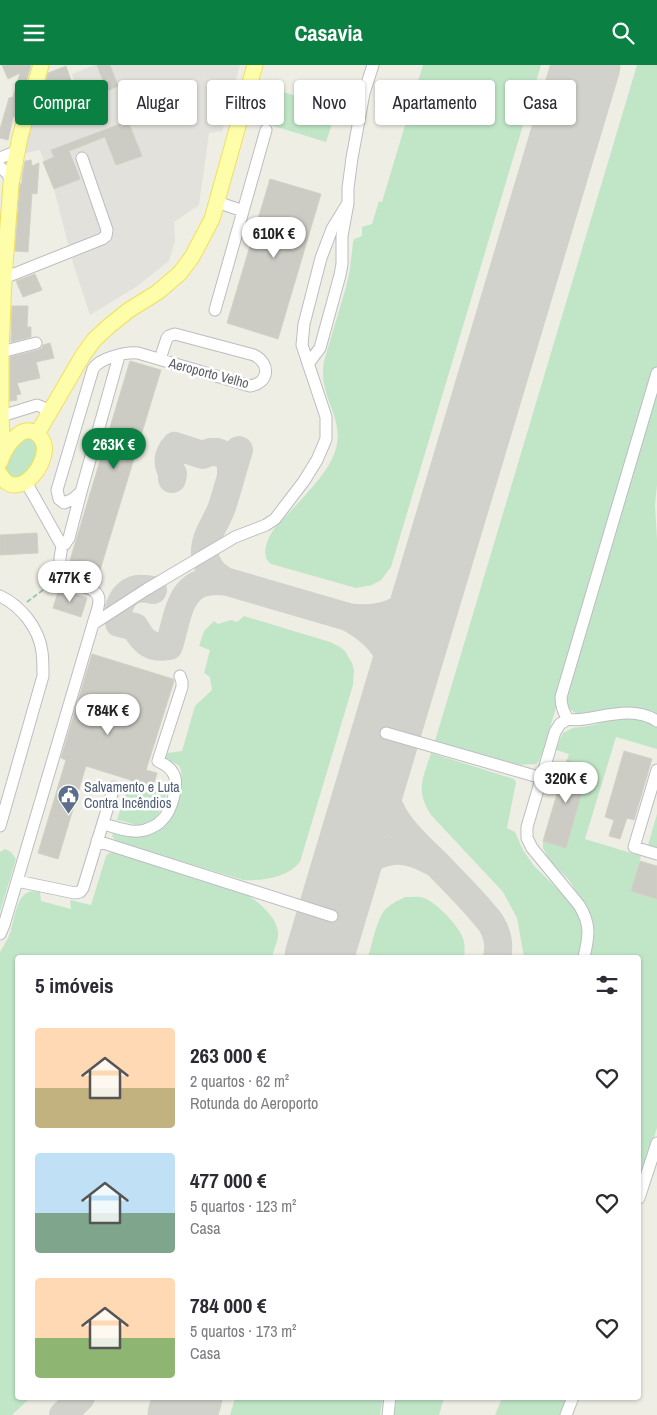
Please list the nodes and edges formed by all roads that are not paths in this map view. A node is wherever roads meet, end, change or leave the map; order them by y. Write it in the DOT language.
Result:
graph roads {
  1 [pos="41,65"];
  2 [pos="255,65"];
  3 [pos="373,65"];
  4 [pos="266,130"];
  5 [pos="16,151"];
  6 [pos="0,157"];
  7 [pos="82,158"];
  8 [pos="0,167"];
  9 [pos="11,183"];
  10 [pos="217,202"];
  11 [pos="348,203"];
  12 [pos="243,211"];
  13 [pos="4,278"];
  14 [pos="215,310"];
  15 [pos="1,318"];
  16 [pos="36,343"];
  17 [pos="1,351"];
  18 [pos="119,356"];
  19 [pos="160,359"];
  20 [pos="308,364"];
  21 [pos="657,373"];
  22 [pos="49,413"];
  23 [pos="0,415"];
  24 [pos="37,434"];
  25 [pos="3,455"];
  26 [pos="26,482"];
  27 [pos="3,483"];
  28 [pos="81,492"];
  29 [pos="61,502"];
  30 [pos="44,513"];
  31 [pos="62,545"];
  32 [pos="0,596"];
  33 [pos="93,624"];
  34 [pos="180,676"];
  35 [pos="568,719"];
  36 [pos="657,721"];
  37 [pos="386,733"];
  38 [pos="657,770"];
  39 [pos="542,778"];
  40 [pos="114,787"];
  41 [pos="103,824"];
  42 [pos="0,826"];
  43 [pos="97,841"];
  44 [pos="657,854"];
  45 [pos="17,881"];
  46 [pos="332,916"];
  47 [pos="0,933"];
  48 [pos="584,955"];
  49 [pos="657,1143"];
  50 [pos="641,1192"];
  51 [pos="390,1400"];
  52 [pos="572,1400"];
  53 [pos="388,1415"];
  54 [pos="566,1415"];
  1 -- 5 [label="main road"];
  2 -- 10 [label="main road"];
  3 -- 11 [label="street"];
  4 -- 12 [label="street"];
  5 -- 6 [label="street"];
  5 -- 9 [label="main road"];
  7 -- 13 [label="street"];
  8 -- 9 [label="street"];
  9 -- 13 [label="main road"];
  10 -- 12 [label="street"];
  10 -- 22 [label="main road"];
  11 -- 20 [label="street"];
  11 -- 20 [label="street"];
  12 -- 14 [label="street"];
  13 -- 15 [label="main road"];
  15 -- 17 [label="main road"];
  16 -- 17 [label="street"];
  17 -- 23 [label="main road"];
  18 -- 19 [label="street, Aeroporto Velho"];
  18 -- 28 [label="street"];
  18 -- 29 [label="street, Aeroporto Velho"];
  19 -- 19 [label="street, Aeroporto Velho"];
  20 -- 33 [label="street"];
  21 -- 35 [label="street"];
  22 -- 23 [label="street"];
  22 -- 24 [label="main road"];
  23 -- 25 [label="main road"];
  24 -- 25 [label="main road"];
  24 -- 26 [label="main road"];
  26 -- 27 [label="main road"];
  26 -- 30 [label="street"];
  28 -- 29 [label="street"];
  28 -- 31 [label="street"];
  29 -- 30 [label="street"];
  30 -- 31 [label="street"];
  31 -- 33 [label="street"];
  32 -- 42 [label="street"];
  33 -- 45 [label="street"];
  34 -- 41 [label="street"];
  35 -- 36 [label="street"];
  35 -- 39 [label="street"];
  37 -- 39 [label="street"];
  38 -- 44 [label="street"];
  39 -- 48 [label="street"];
  40 -- 41 [label="street"];
  41 -- 43 [label="street"];
  43 -- 45 [label="street"];
  43 -- 46 [label="street"];
  45 -- 47 [label="street"];
  49 -- 50 [label="street"];
  51 -- 53 [label="street"];
  52 -- 54 [label="street"];
}
